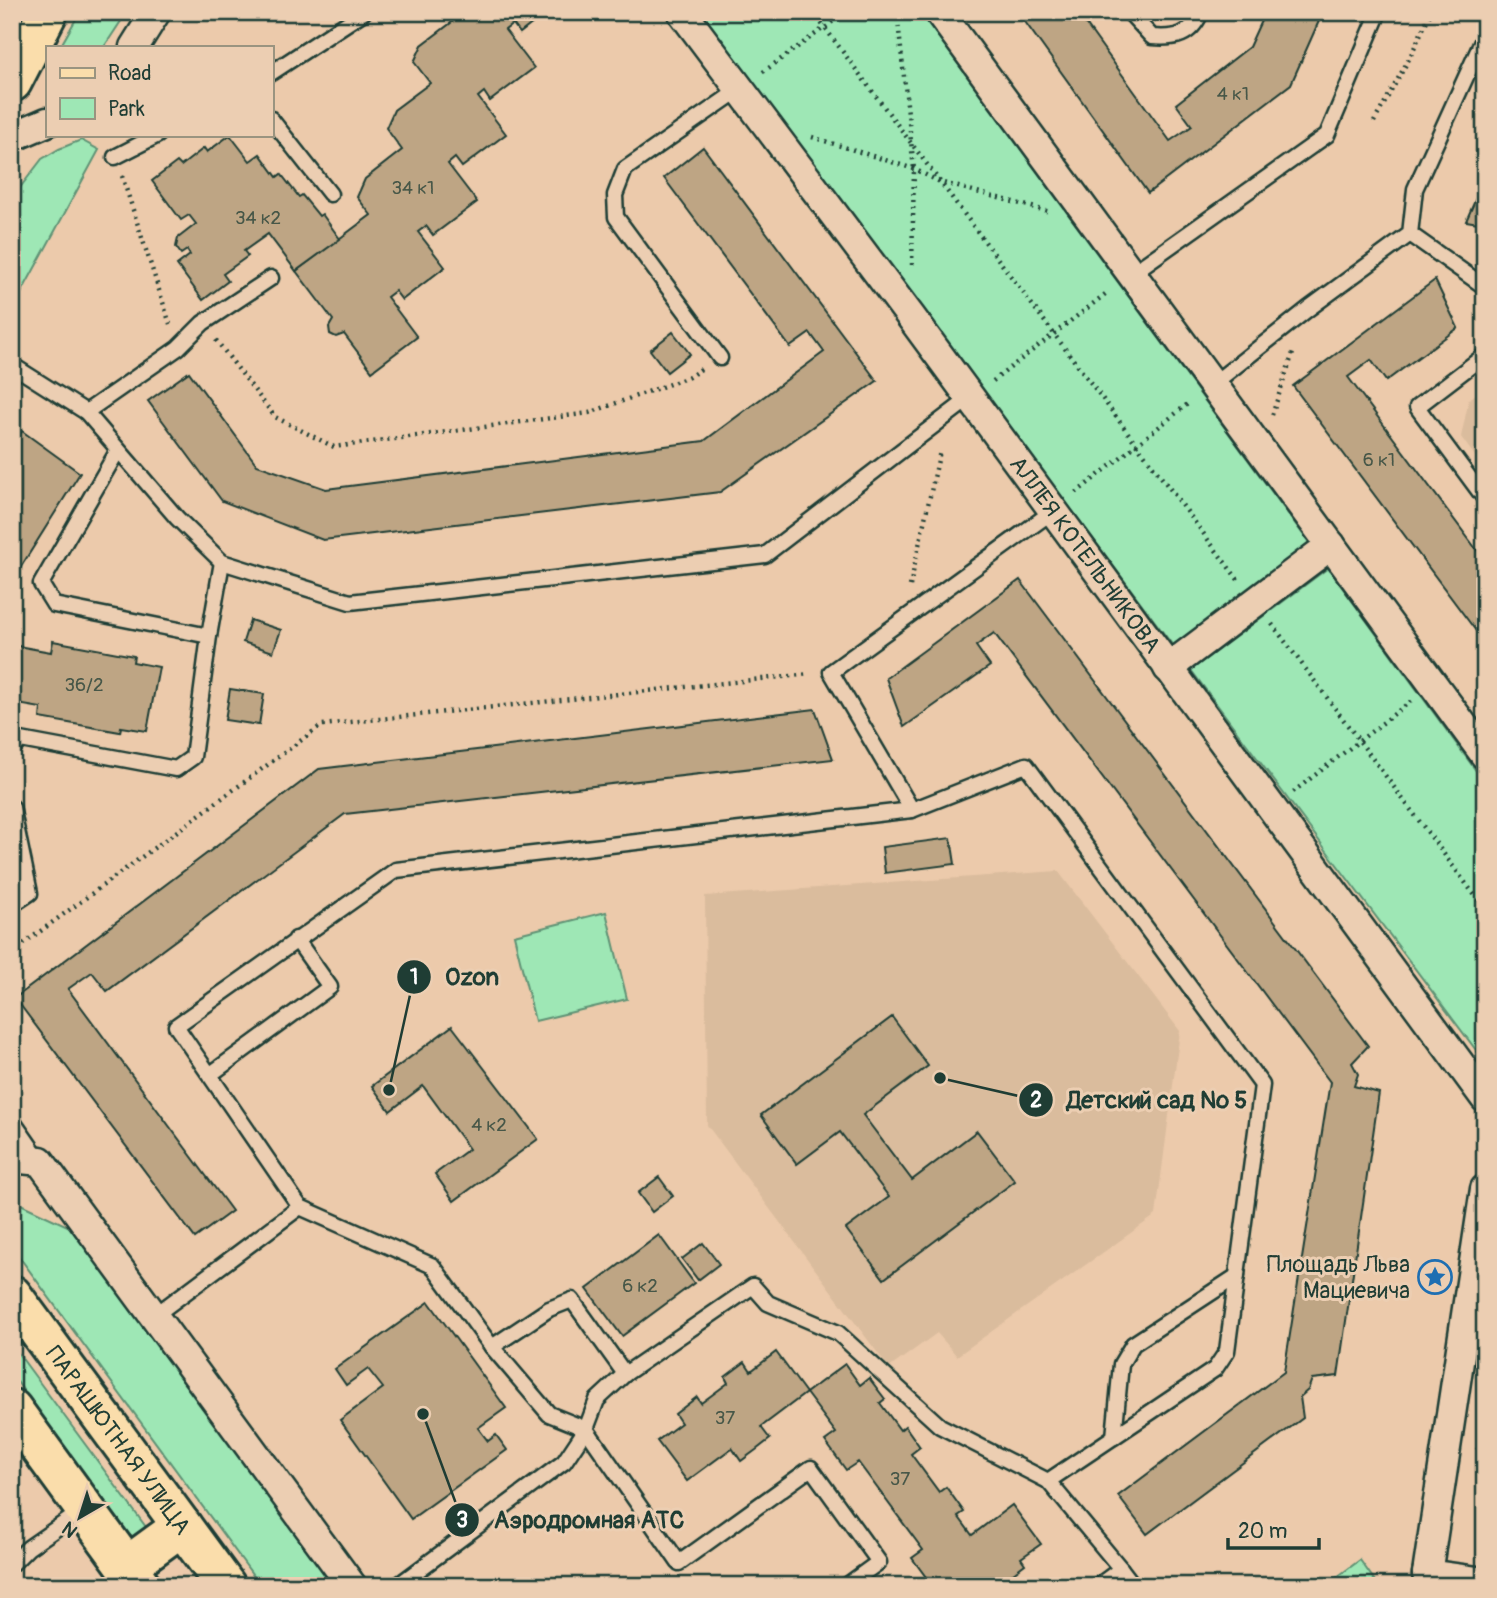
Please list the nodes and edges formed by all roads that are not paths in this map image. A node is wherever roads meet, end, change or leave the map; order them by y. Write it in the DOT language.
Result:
graph roads {
  1 [pos="48,12"];
  2 [pos="156,12"];
  3 [pos="364,12"];
  4 [pos="682,12"];
  5 [pos="939,12"];
  6 [pos="1129,12"];
  7 [pos="1201,12"];
  8 [pos="1379,12"];
  9 [pos="1485,35"];
  10 [pos="20,43"];
  11 [pos="135,46"];
  12 [pos="273,72"];
  13 [pos="12,82"];
  14 [pos="740,89"];
  15 [pos="46,122"];
  16 [pos="273,122"];
  17 [pos="156,136"];
  18 [pos="12,137"];
  19 [pos="115,157"];
  20 [pos="330,194"];
  21 [pos="1410,234"];
  22 [pos="1131,274"];
  23 [pos="271,278"];
  24 [pos="1485,287"];
  25 [pos="1485,355"];
  26 [pos="720,358"];
  27 [pos="12,365"];
  28 [pos="1213,384"];
  29 [pos="970,398"];
  30 [pos="86,412"];
  31 [pos="118,450"];
  32 [pos="1485,499"];
  33 [pos="1053,511"];
  34 [pos="1331,545"];
  35 [pos="222,562"];
  36 [pos="209,636"];
  37 [pos="1168,668"];
  38 [pos="12,749"];
  39 [pos="1485,755"];
  40 [pos="12,807"];
  41 [pos="912,810"];
  42 [pos="12,905"];
  43 [pos="296,939"];
  44 [pos="211,1074"];
  45 [pos="1485,1098"];
  46 [pos="12,1120"];
  47 [pos="26,1159"];
  48 [pos="1485,1189"];
  49 [pos="300,1207"];
  50 [pos="1237,1276"];
  51 [pos="12,1296"];
  52 [pos="154,1316"];
  53 [pos="492,1347"];
  54 [pos="625,1374"];
  55 [pos="12,1409"];
  56 [pos="586,1429"];
  57 [pos="1114,1437"];
  58 [pos="1048,1481"];
  59 [pos="85,1509"];
  60 [pos="182,1526"];
  61 [pos="12,1564"];
  62 [pos="1121,1569"];
  63 [pos="134,1576"];
  64 [pos="1419,1580"];
  65 [pos="1485,1582"];
  66 [pos="226,1586"];
  67 [pos="352,1586"];
  68 [pos="397,1586"];
  69 [pos="846,1586"];
  70 [pos="1098,1586"];
  71 [pos="1134,1586"];
  1 -- 10 [label="main road"];
  2 -- 11 [label="street"];
  3 -- 12 [label="lane"];
  4 -- 14 [label="street, АЛЛЕЯ КОТЕЛЬНИКОВА"];
  5 -- 22 [label="street"];
  6 -- 7 [label="lane"];
  8 -- 22 [label="lane"];
  9 -- 21 [label="lane"];
  10 -- 13 [label="main road"];
  14 -- 26 [label="lane"];
  14 -- 29 [label="street, АЛЛЕЯ КОТЕЛЬНИКОВА"];
  15 -- 18 [label="street"];
  16 -- 20 [label="lane"];
  17 -- 19 [label="lane"];
  21 -- 24 [label="lane"];
  21 -- 28 [label="lane"];
  22 -- 28 [label="street"];
  23 -- 30 [label="lane"];
  25 -- 32 [label="lane"];
  27 -- 30 [label="lane"];
  28 -- 34 [label="street"];
  29 -- 33 [label="street, АЛЛЕЯ КОТЕЛЬНИКОВА"];
  29 -- 35 [label="lane"];
  30 -- 31 [label="lane"];
  31 -- 35 [label="lane"];
  31 -- 36 [label="lane"];
  33 -- 37 [label="street, АЛЛЕЯ КОТЕЛЬНИКОВА"];
  33 -- 41 [label="lane"];
  34 -- 37 [label="street"];
  34 -- 39 [label="street"];
  35 -- 36 [label="lane"];
  36 -- 38 [label="lane"];
  37 -- 45 [label="street, АЛЛЕЯ КОТЕЛЬНИКОВА"];
  40 -- 42 [label="lane"];
  41 -- 43 [label="lane"];
  41 -- 50 [label="lane"];
  43 -- 44 [label="lane"];
  43 -- 44 [label="lane"];
  44 -- 49 [label="lane"];
  46 -- 47 [label="lane"];
  47 -- 52 [label="street"];
  48 -- 64 [label="street"];
  49 -- 52 [label="lane"];
  49 -- 53 [label="lane"];
  50 -- 57 [label="lane"];
  50 -- 57 [label="lane"];
  51 -- 60 [label="main road, ПАРАШЮТНАЯ УЛИЦА"];
  52 -- 67 [label="street"];
  53 -- 54 [label="lane"];
  53 -- 56 [label="lane"];
  54 -- 56 [label="lane"];
  54 -- 58 [label="lane"];
  55 -- 59 [label="main road"];
  56 -- 68 [label="lane"];
  56 -- 69 [label="lane"];
  57 -- 58 [label="lane"];
  58 -- 62 [label="lane"];
  59 -- 61 [label="lane"];
  59 -- 63 [label="main road"];
  60 -- 63 [label="main road"];
  60 -- 66 [label="main road, ПАРАШЮТНАЯ УЛИЦА"];
  62 -- 70 [label="lane"];
  62 -- 71 [label="lane"];
  64 -- 65 [label="street"];
}
